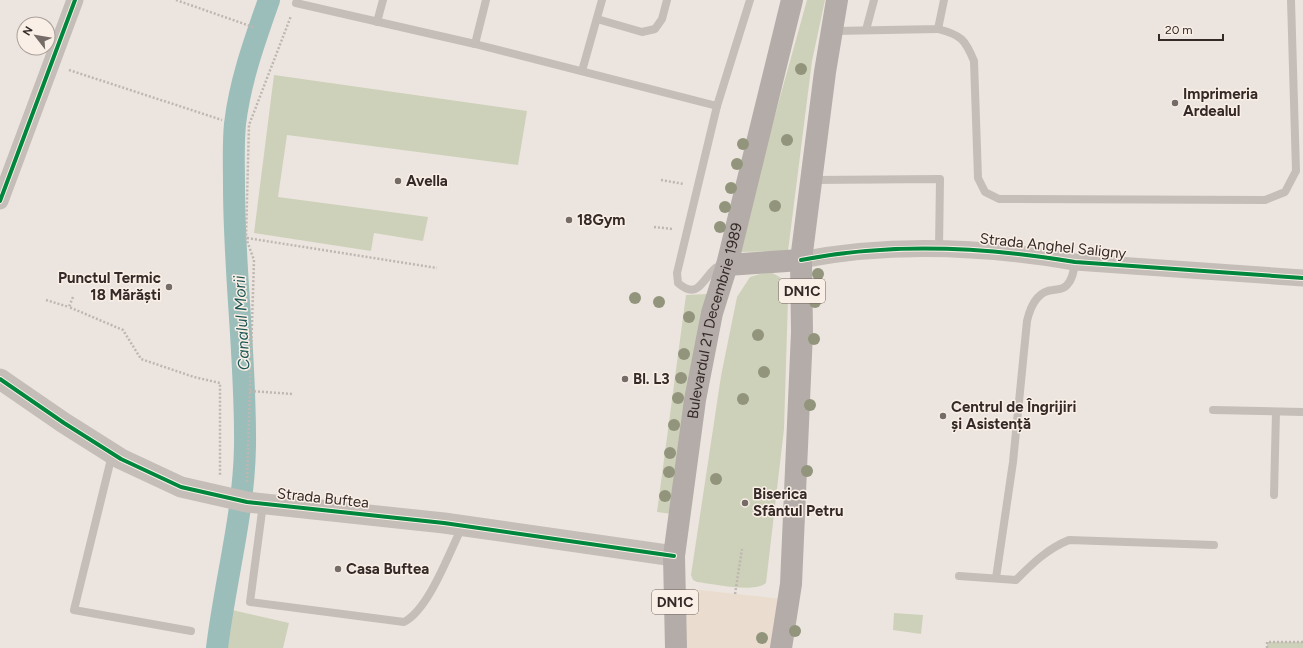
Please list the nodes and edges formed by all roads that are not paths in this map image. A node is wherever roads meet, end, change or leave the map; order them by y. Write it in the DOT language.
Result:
graph roads {
  1 [pos="75,0"];
  2 [pos="383,0"];
  3 [pos="486,0"];
  4 [pos="602,0"];
  5 [pos="667,0"];
  6 [pos="750,0"];
  7 [pos="792,0"];
  8 [pos="837,0"];
  9 [pos="874,0"];
  10 [pos="944,0"];
  11 [pos="1290,0"];
  12 [pos="296,3"];
  13 [pos="597,19"];
  14 [pos="377,22"];
  15 [pos="938,28"];
  16 [pos="866,30"];
  17 [pos="831,31"];
  18 [pos="475,44"];
  19 [pos="582,70"];
  20 [pos="717,106"];
  21 [pos="812,180"];
  22 [pos="0,201"];
  23 [pos="939,249"];
  24 [pos="802,260"];
  25 [pos="1075,262"];
  26 [pos="726,264"];
  27 [pos="1303,278"];
  28 [pos="0,378"];
  29 [pos="1213,410"];
  30 [pos="1276,412"];
  31 [pos="1303,412"];
  32 [pos="112,454"];
  33 [pos="1274,495"];
  34 [pos="255,503"];
  35 [pos="462,526"];
  36 [pos="1214,545"];
  37 [pos="674,556"];
  38 [pos="959,576"];
  39 [pos="996,578"];
  40 [pos="191,631"];
  41 [pos="676,648"];
  42 [pos="781,648"];
  1 -- 22 [label="street"];
  2 -- 14 [label="lane"];
  3 -- 18 [label="lane"];
  4 -- 13 [label="lane"];
  5 -- 13 [label="lane"];
  6 -- 20 [label="lane"];
  7 -- 26 [label="main road, Bulevardul 21 Decembrie 1989 / DN1C"];
  8 -- 17 [label="main road, DN1C"];
  9 -- 16 [label="lane"];
  10 -- 15 [label="lane"];
  11 -- 15 [label="lane"];
  12 -- 14 [label="lane"];
  13 -- 19 [label="lane"];
  14 -- 18 [label="lane"];
  15 -- 16 [label="lane"];
  16 -- 17 [label="lane"];
  17 -- 21 [label="main road, DN1C"];
  18 -- 19 [label="lane"];
  19 -- 20 [label="lane"];
  20 -- 26 [label="lane"];
  21 -- 23 [label="lane"];
  21 -- 24 [label="main road, DN1C"];
  23 -- 24 [label="street, Strada Anghel Saligny"];
  23 -- 25 [label="street, Strada Anghel Saligny"];
  24 -- 26 [label="main road"];
  24 -- 42 [label="main road, DN1C"];
  25 -- 27 [label="street, Strada Anghel Saligny"];
  25 -- 39 [label="lane"];
  26 -- 37 [label="main road, Bulevardul 21 Decembrie 1989 / DN1C"];
  28 -- 32 [label="street, Strada Buftea"];
  29 -- 30 [label="lane"];
  30 -- 31 [label="lane"];
  30 -- 33 [label="lane"];
  32 -- 34 [label="street, Strada Buftea"];
  32 -- 40 [label="lane"];
  34 -- 35 [label="street, Strada Buftea"];
  34 -- 35 [label="lane"];
  35 -- 37 [label="street, Strada Buftea"];
  36 -- 39 [label="lane"];
  37 -- 41 [label="main road, Bulevardul 21 Decembrie 1989 / DN1C"];
  38 -- 39 [label="lane"];
}
